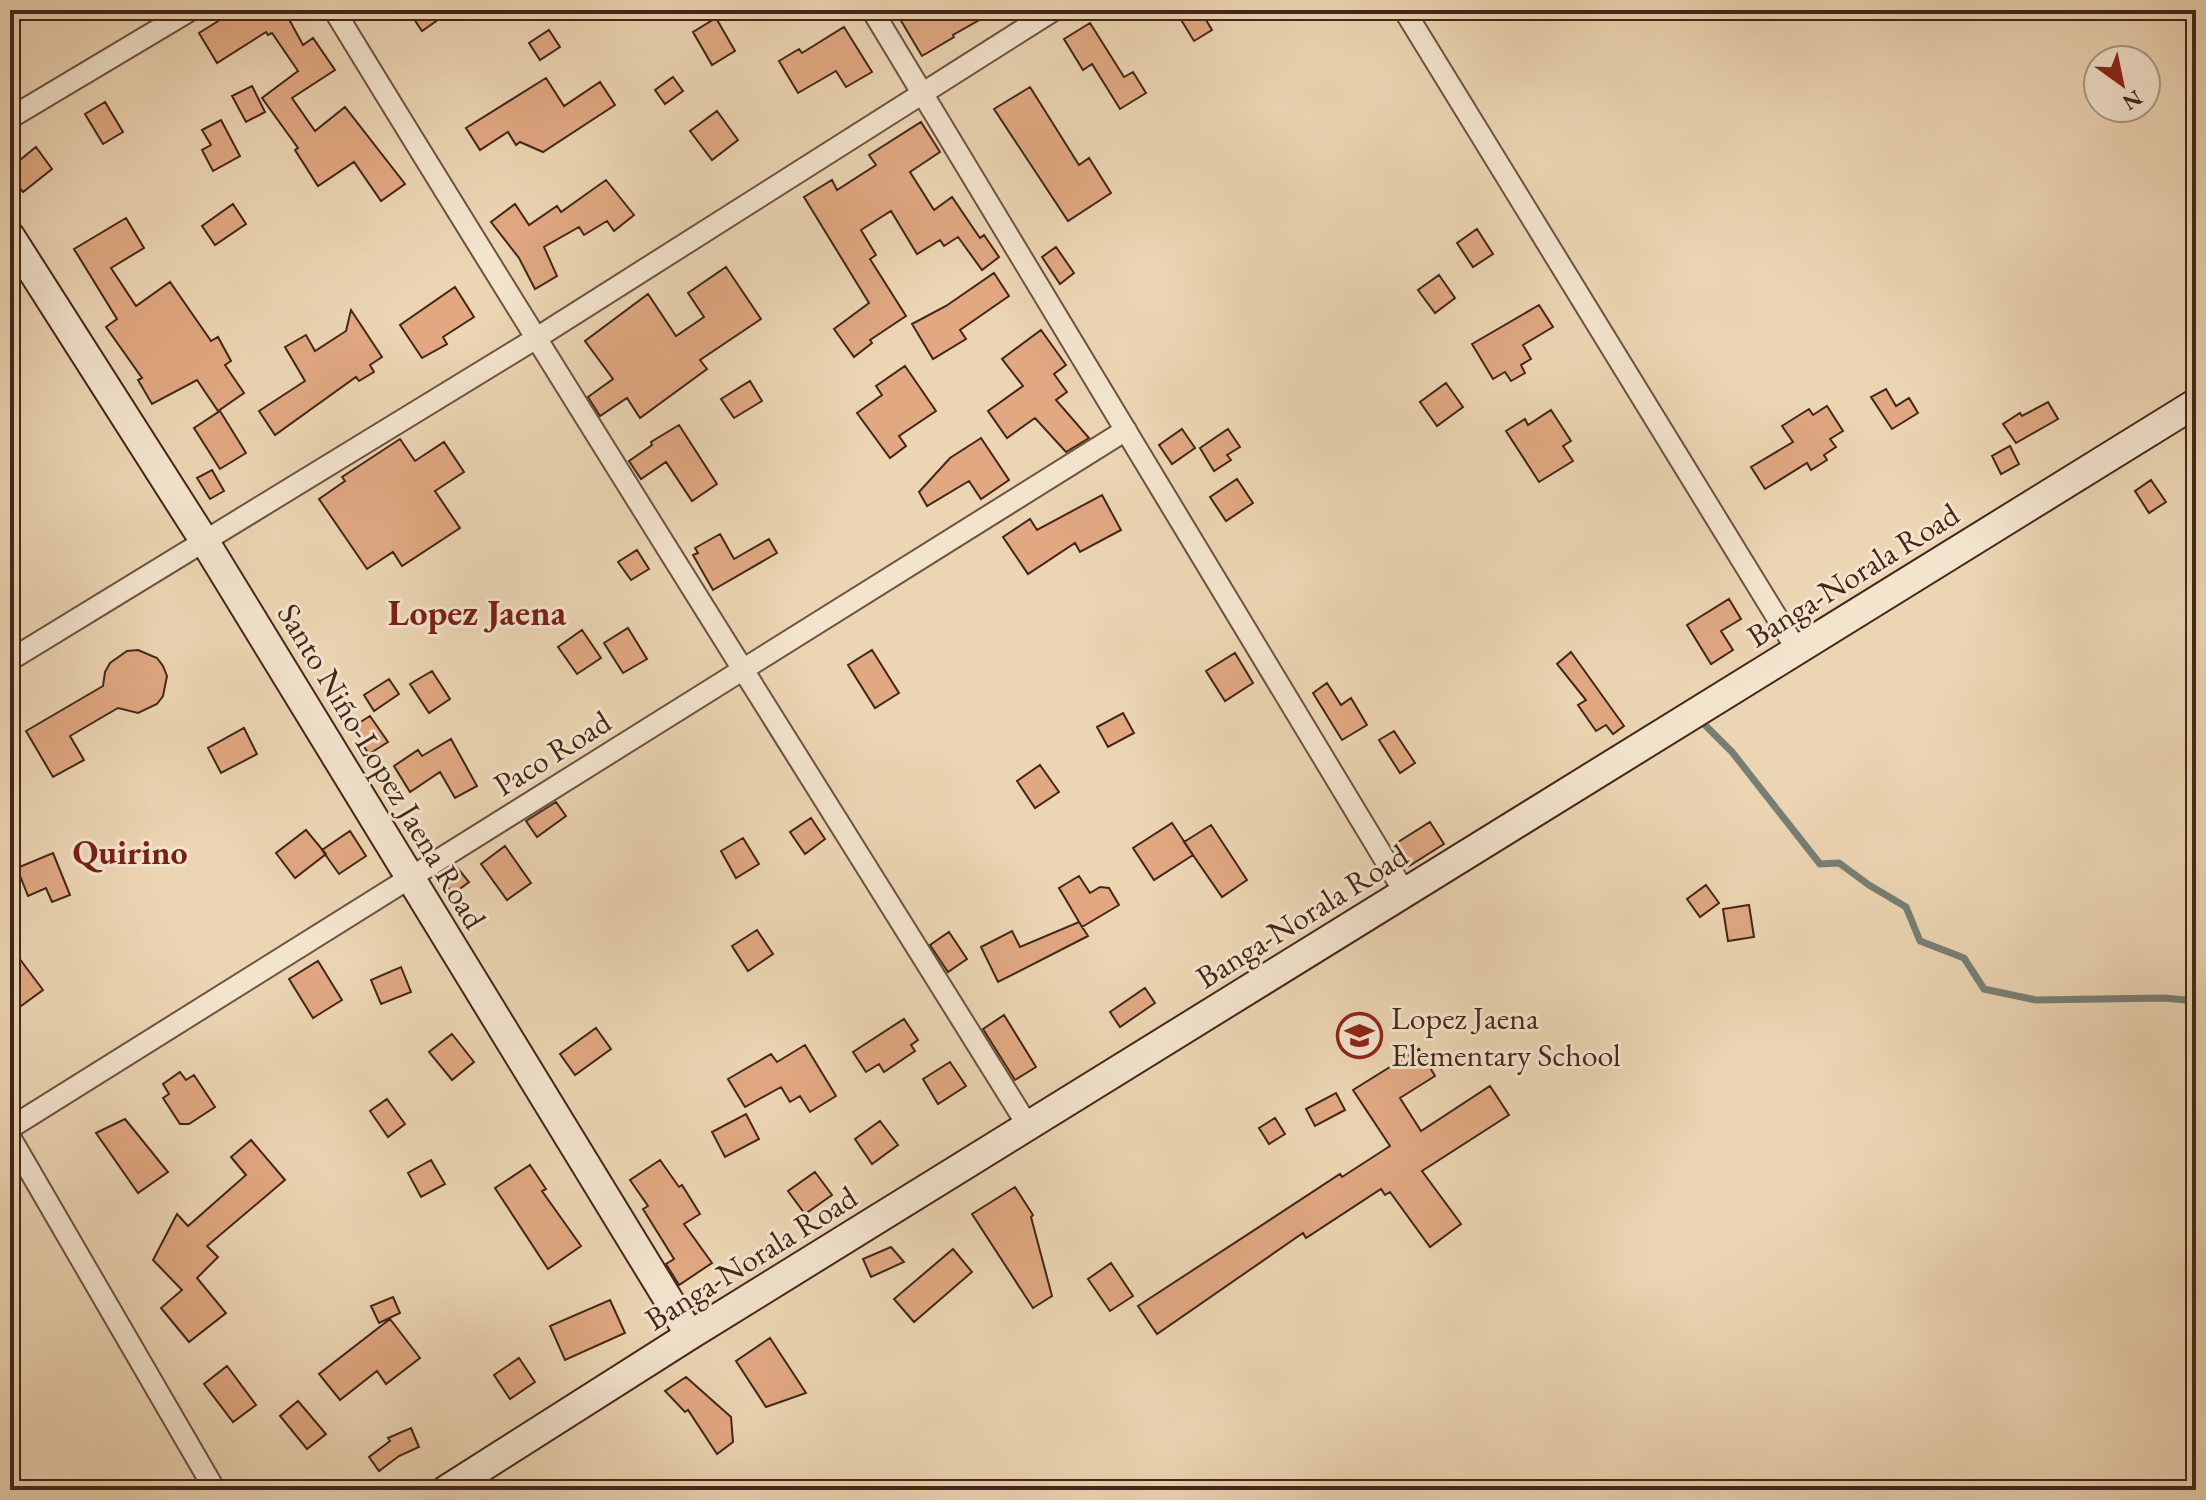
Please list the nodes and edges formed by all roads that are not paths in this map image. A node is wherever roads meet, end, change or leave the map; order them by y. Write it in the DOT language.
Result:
graph roads {
  1 [pos="191,10"];
  2 [pos="334,10"];
  3 [pos="872,10"];
  4 [pos="1054,10"];
  5 [pos="1404,10"];
  6 [pos="922,92"];
  7 [pos="10,118"];
  8 [pos="10,236"];
  9 [pos="535,339"];
  10 [pos="2196,403"];
  11 [pos="1126,430"];
  12 [pos="205,542"];
  13 [pos="1797,650"];
  14 [pos="10,660"];
  15 [pos="744,668"];
  16 [pos="411,877"];
  17 [pos="1405,893"];
  18 [pos="1028,1126"];
  19 [pos="10,1128"];
  20 [pos="10,1137"];
  21 [pos="690,1335"];
  22 [pos="215,1490"];
  23 [pos="446,1490"];
  1 -- 7 [label="street"];
  2 -- 9 [label="street"];
  3 -- 6 [label="street"];
  4 -- 6 [label="street"];
  5 -- 13 [label="street"];
  6 -- 9 [label="street"];
  6 -- 11 [label="street"];
  8 -- 12 [label="main road, Santo Niño-Lopez Jaena Road"];
  9 -- 12 [label="street"];
  9 -- 15 [label="street"];
  10 -- 13 [label="main road, Banga-Norala Road"];
  11 -- 15 [label="street, Paco Road"];
  11 -- 17 [label="street"];
  12 -- 14 [label="street"];
  12 -- 16 [label="main road, Santo Niño-Lopez Jaena Road"];
  13 -- 17 [label="main road, Banga-Norala Road"];
  15 -- 16 [label="street, Paco Road"];
  15 -- 18 [label="street"];
  16 -- 19 [label="street, Paco Road"];
  16 -- 21 [label="main road, Santo Niño-Lopez Jaena Road"];
  17 -- 18 [label="main road, Banga-Norala Road"];
  18 -- 21 [label="main road, Banga-Norala Road"];
  20 -- 22 [label="street"];
  21 -- 23 [label="main road, Banga-Norala Road"];
}
